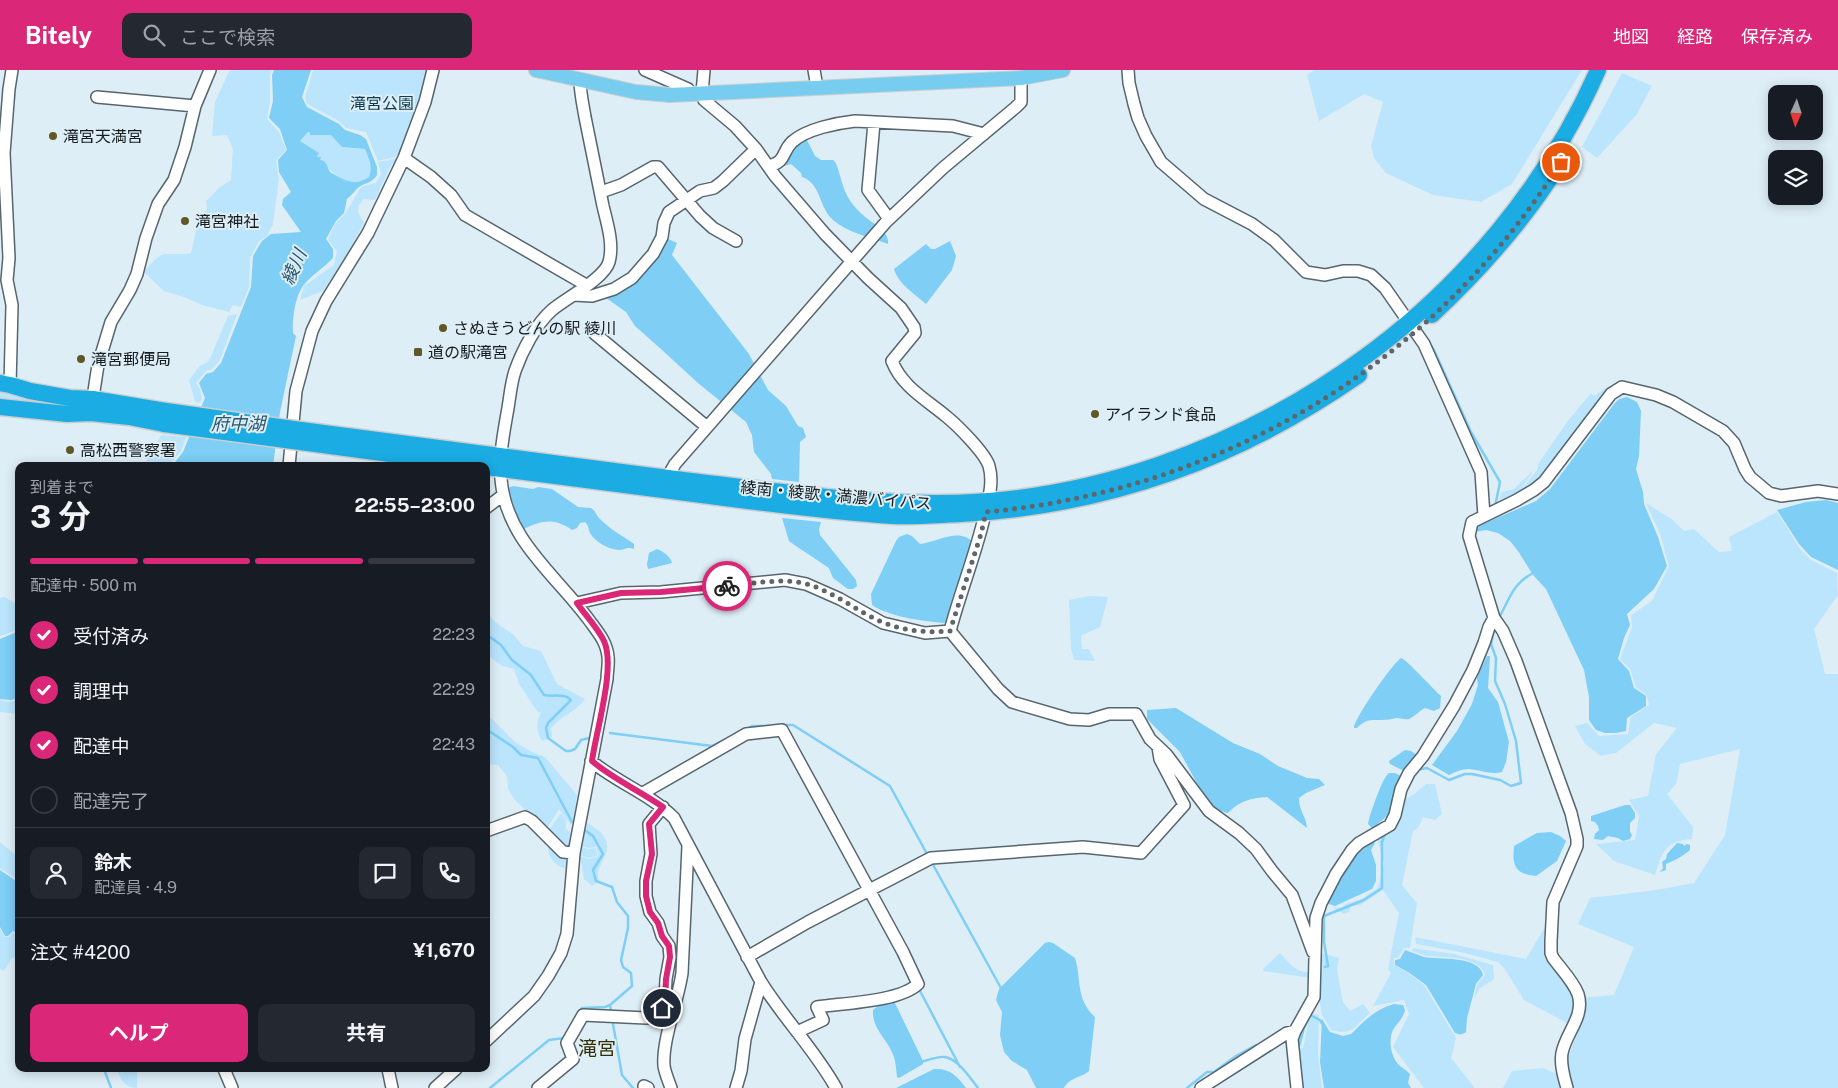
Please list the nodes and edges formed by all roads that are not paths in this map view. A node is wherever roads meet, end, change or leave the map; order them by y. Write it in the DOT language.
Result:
graph roads {
  1 [pos="12,70"];
  2 [pos="210,70"];
  3 [pos="433,70"];
  4 [pos="536,70"];
  5 [pos="645,70"];
  6 [pos="704,70"];
  7 [pos="814,70"];
  8 [pos="1063,70"];
  9 [pos="1128,70"];
  10 [pos="1598,70"];
  11 [pos="1610,70"];
  12 [pos="1022,78"];
  13 [pos="580,80"];
  14 [pos="817,87"];
  15 [pos="697,93"];
  16 [pos="97,97"];
  17 [pos="195,106"];
  18 [pos="874,123"];
  19 [pos="984,134"];
  20 [pos="756,149"];
  21 [pos="404,158"];
  22 [pos="769,166"];
  23 [pos="601,192"];
  24 [pos="686,200"];
  25 [pos="887,221"];
  26 [pos="736,241"];
  27 [pos="851,261"];
  28 [pos="3,280"];
  29 [pos="586,285"];
  30 [pos="574,295"];
  31 [pos="1412,327"];
  32 [pos="594,333"];
  33 [pos="5,384"];
  34 [pos="92,406"];
  35 [pos="0,407"];
  36 [pos="707,427"];
  37 [pos="301,436"];
  38 [pos="288,462"];
  39 [pos="456,462"];
  40 [pos="487,462"];
  41 [pos="496,464"];
  42 [pos="666,484"];
  43 [pos="1838,494"];
  44 [pos="503,495"];
  45 [pos="490,505"];
  46 [pos="987,507"];
  47 [pos="1492,512"];
  48 [pos="577,603"];
  49 [pos="1494,618"];
  50 [pos="950,631"];
  51 [pos="1158,747"];
  52 [pos="592,761"];
  53 [pos="643,793"];
  54 [pos="663,807"];
  55 [pos="490,830"];
  56 [pos="688,844"];
  57 [pos="574,853"];
  58 [pos="869,890"];
  59 [pos="748,957"];
  60 [pos="1315,958"];
  61 [pos="761,982"];
  62 [pos="1295,1031"];
  63 [pos="797,1032"];
  64 [pos="490,1037"];
  65 [pos="225,1072"];
  66 [pos="389,1072"];
  67 [pos="453,1072"];
  68 [pos="232,1088"];
  69 [pos="392,1088"];
  70 [pos="435,1088"];
  71 [pos="538,1088"];
  72 [pos="672,1088"];
  73 [pos="736,1088"];
  74 [pos="836,1088"];
  75 [pos="1201,1088"];
  76 [pos="1297,1088"];
  77 [pos="1567,1088"];
  1 -- 28 [label="street"];
  2 -- 17 [label="street"];
  3 -- 21 [label="street"];
  4 -- 13 [label="main road"];
  5 -- 15 [label="street"];
  6 -- 15 [label="street"];
  7 -- 14 [label="street"];
  8 -- 12 [label="main road"];
  9 -- 31 [label="street"];
  10 -- 31 [label="highway, 綾南・綾歌・満濃バイパス"];
  11 -- 31 [label="highway, 綾南・綾歌・満濃バイパス"];
  12 -- 14 [label="main road"];
  12 -- 19 [label="street"];
  13 -- 15 [label="main road"];
  13 -- 23 [label="street"];
  14 -- 15 [label="main road"];
  15 -- 20 [label="street"];
  16 -- 17 [label="street"];
  17 -- 34 [label="street"];
  18 -- 19 [label="street"];
  18 -- 22 [label="street"];
  18 -- 25 [label="street"];
  19 -- 25 [label="street"];
  20 -- 22 [label="street"];
  20 -- 24 [label="street"];
  21 -- 29 [label="street"];
  21 -- 38 [label="street"];
  22 -- 27 [label="street"];
  23 -- 24 [label="street"];
  23 -- 29 [label="street"];
  24 -- 26 [label="street"];
  24 -- 30 [label="street"];
  25 -- 27 [label="street"];
  27 -- 36 [label="street"];
  27 -- 46 [label="street"];
  28 -- 33 [label="street"];
  29 -- 30 [label="street"];
  30 -- 41 [label="street"];
  31 -- 46 [label="highway, 綾南・綾歌・満濃バイパス"];
  31 -- 47 [label="street"];
  32 -- 36 [label="street"];
  33 -- 34 [label="highway, 綾南・綾歌・満濃バイパス"];
  34 -- 35 [label="highway, 綾南・綾歌・満濃バイパス"];
  34 -- 37 [label="highway, 綾南・綾歌・満濃バイパス, bridge"];
  36 -- 42 [label="street"];
  37 -- 39 [label="highway, 綾南・綾歌・満濃バイパス"];
  37 -- 40 [label="highway, 綾南・綾歌・満濃バイパス"];
  41 -- 42 [label="highway, 綾南・綾歌・満濃バイパス"];
  41 -- 44 [label="street"];
  42 -- 46 [label="highway, 綾南・綾歌・満濃バイパス"];
  43 -- 47 [label="street"];
  44 -- 45 [label="street"];
  44 -- 48 [label="street"];
  46 -- 50 [label="street"];
  47 -- 49 [label="street"];
  48 -- 50 [label="street"];
  48 -- 52 [label="street"];
  49 -- 60 [label="street"];
  49 -- 77 [label="street"];
  50 -- 51 [label="street"];
  51 -- 58 [label="street"];
  51 -- 60 [label="street"];
  52 -- 53 [label="street"];
  52 -- 57 [label="street"];
  53 -- 54 [label="street"];
  53 -- 58 [label="street"];
  54 -- 56 [label="street"];
  54 -- 71 [label="street"];
  55 -- 57 [label="street"];
  56 -- 59 [label="street"];
  56 -- 72 [label="street"];
  57 -- 64 [label="street"];
  58 -- 59 [label="street"];
  58 -- 63 [label="street"];
  59 -- 61 [label="street"];
  60 -- 62 [label="street"];
  61 -- 63 [label="street"];
  61 -- 73 [label="street"];
  62 -- 75 [label="street"];
  62 -- 76 [label="street"];
  63 -- 74 [label="street"];
  65 -- 68 [label="street"];
  66 -- 69 [label="street"];
  67 -- 70 [label="street"];
}
